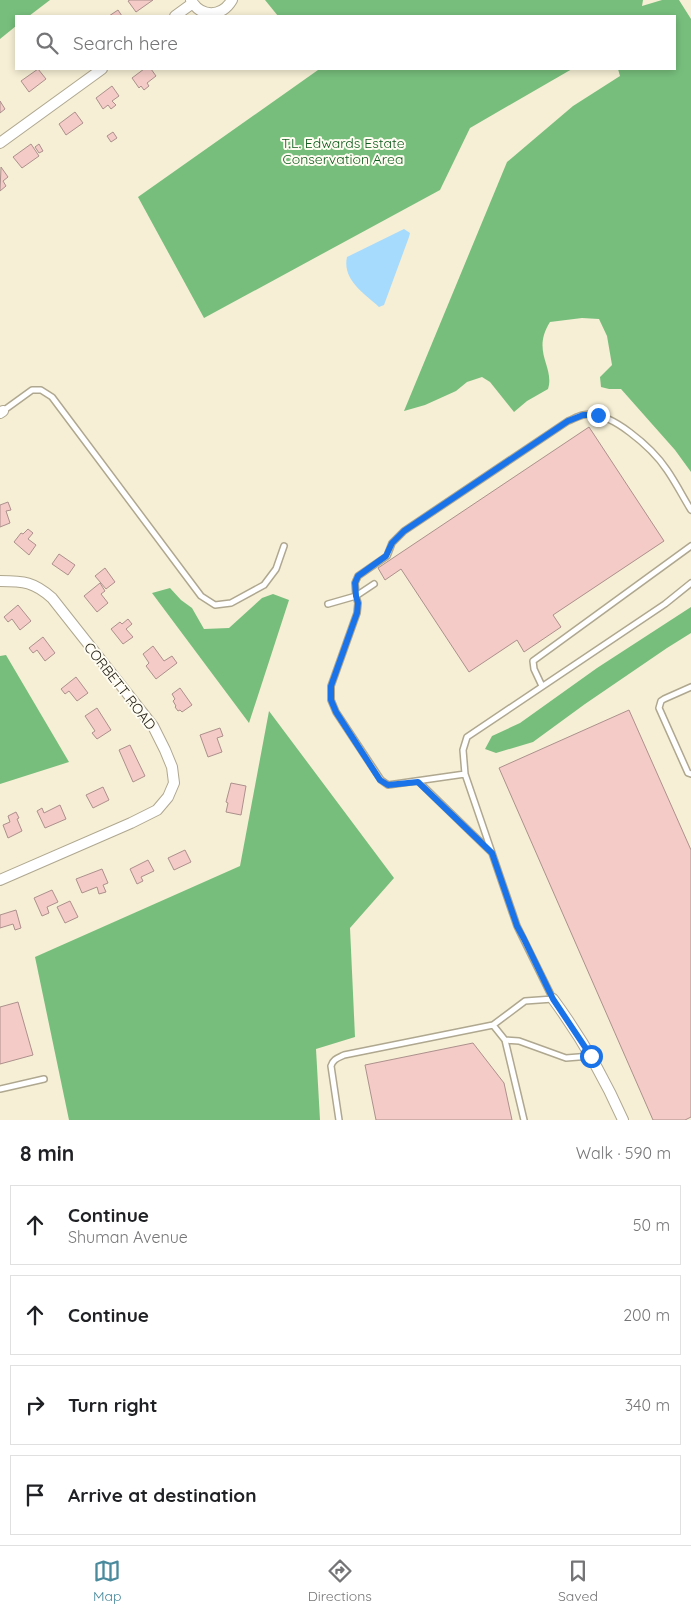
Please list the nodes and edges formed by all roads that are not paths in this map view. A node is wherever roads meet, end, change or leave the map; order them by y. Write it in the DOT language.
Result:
graph roads {
  1 [pos="232,0"];
  2 [pos="192,2"];
  3 [pos="176,15"];
  4 [pos="101,70"];
  5 [pos="0,143"];
  6 [pos="2,412"];
  7 [pos="691,510"];
  8 [pos="284,546"];
  9 [pos="691,546"];
  10 [pos="0,581"];
  11 [pos="691,583"];
  12 [pos="374,584"];
  13 [pos="356,596"];
  14 [pos="328,604"];
  15 [pos="542,686"];
  16 [pos="691,687"];
  17 [pos="465,774"];
  18 [pos="691,774"];
  19 [pos="418,782"];
  20 [pos="492,853"];
  21 [pos="0,880"];
  22 [pos="553,999"];
  23 [pos="494,1025"];
  24 [pos="505,1040"];
  25 [pos="591,1056"];
  26 [pos="44,1079"];
  27 [pos="0,1089"];
  28 [pos="339,1120"];
  29 [pos="524,1120"];
  30 [pos="623,1120"];
  1 -- 2 [label="street"];
  2 -- 3 [label="street"];
  4 -- 5 [label="street"];
  6 -- 8 [label="lane"];
  7 -- 13 [label="lane"];
  9 -- 15 [label="lane"];
  10 -- 21 [label="street, CORBETT ROAD"];
  11 -- 15 [label="lane"];
  12 -- 13 [label="lane"];
  13 -- 14 [label="lane"];
  13 -- 19 [label="lane"];
  15 -- 17 [label="lane"];
  16 -- 18 [label="lane"];
  17 -- 19 [label="lane"];
  17 -- 20 [label="lane"];
  19 -- 20 [label="lane"];
  20 -- 22 [label="lane"];
  22 -- 23 [label="lane"];
  22 -- 25 [label="street"];
  23 -- 24 [label="lane"];
  23 -- 28 [label="lane"];
  24 -- 25 [label="lane"];
  24 -- 29 [label="lane"];
  25 -- 30 [label="street"];
  26 -- 27 [label="lane"];
}
